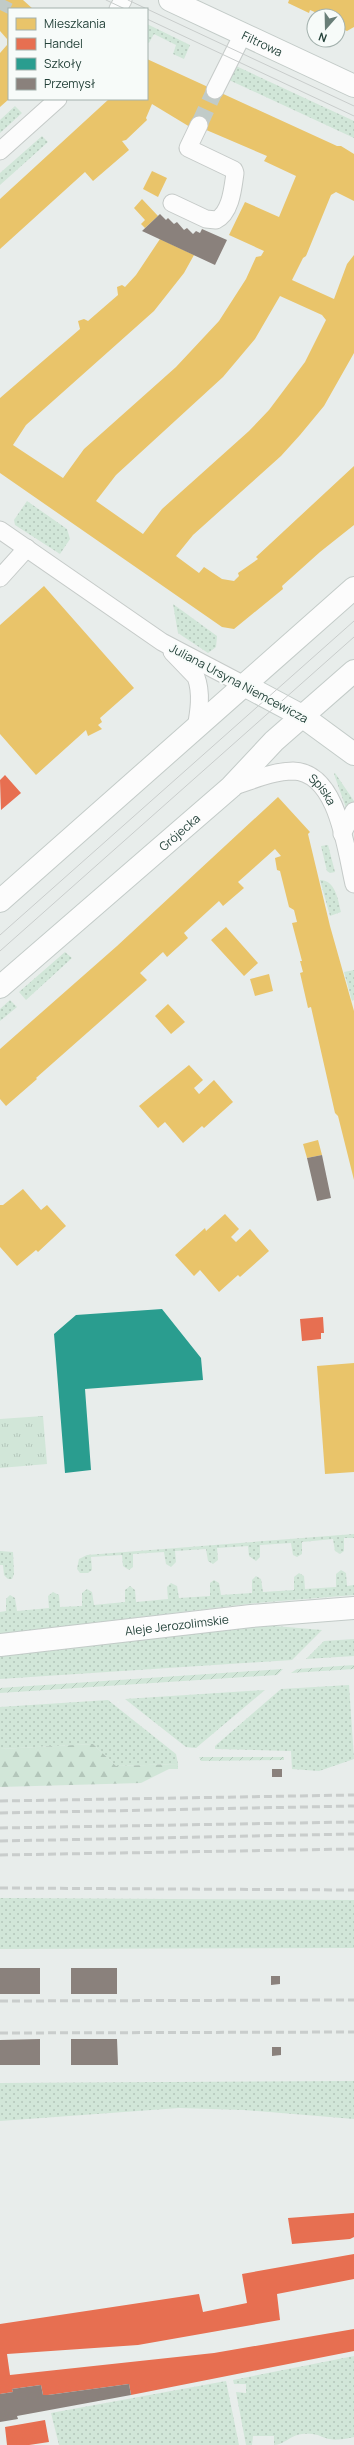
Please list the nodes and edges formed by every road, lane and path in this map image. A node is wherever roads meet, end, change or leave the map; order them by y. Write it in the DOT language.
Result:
graph roads {
  1 [pos="170,0"];
  2 [pos="243,34"];
  3 [pos="354,86"];
  4 [pos="215,90"];
  5 [pos="57,100"];
  6 [pos="199,125"];
  7 [pos="0,151"];
  8 [pos="172,203"];
  9 [pos="0,530"];
  10 [pos="27,548"];
  11 [pos="0,578"];
  12 [pos="354,588"];
  13 [pos="162,642"];
  14 [pos="354,671"];
  15 [pos="244,685"];
  16 [pos="302,716"];
  17 [pos="196,728"];
  18 [pos="354,754"];
  19 [pos="231,787"];
  20 [pos="354,811"];
  21 [pos="342,834"];
  22 [pos="354,884"];
  23 [pos="0,901"];
  24 [pos="0,987"];
  25 [pos="354,1608"];
  26 [pos="0,1645"];
  1 -- 2 [label="main road, Filtrowa"];
  2 -- 3 [label="main road, Filtrowa"];
  2 -- 4 [label="street"];
  5 -- 7 [label="street"];
  6 -- 8 [label="street"];
  9 -- 10 [label="street, Juliana Ursyna Niemcewicza"];
  10 -- 11 [label="street"];
  10 -- 13 [label="street, Juliana Ursyna Niemcewicza"];
  12 -- 15 [label="main road"];
  13 -- 15 [label="street, Juliana Ursyna Niemcewicza"];
  13 -- 17 [label="street, Juliana Ursyna Niemcewicza"];
  14 -- 16 [label="main road, Grójecka"];
  15 -- 16 [label="main road, Juliana Ursyna Niemcewicza"];
  15 -- 17 [label="main road"];
  16 -- 18 [label="main road, Juliana Ursyna Niemcewicza"];
  16 -- 19 [label="main road, Grójecka"];
  17 -- 23 [label="main road"];
  19 -- 21 [label="street, Spiska"];
  19 -- 24 [label="main road, Grójecka"];
  20 -- 21 [label="street"];
  21 -- 22 [label="street, Spiska"];
  25 -- 26 [label="main road, Aleje Jerozolimskie"];
}
